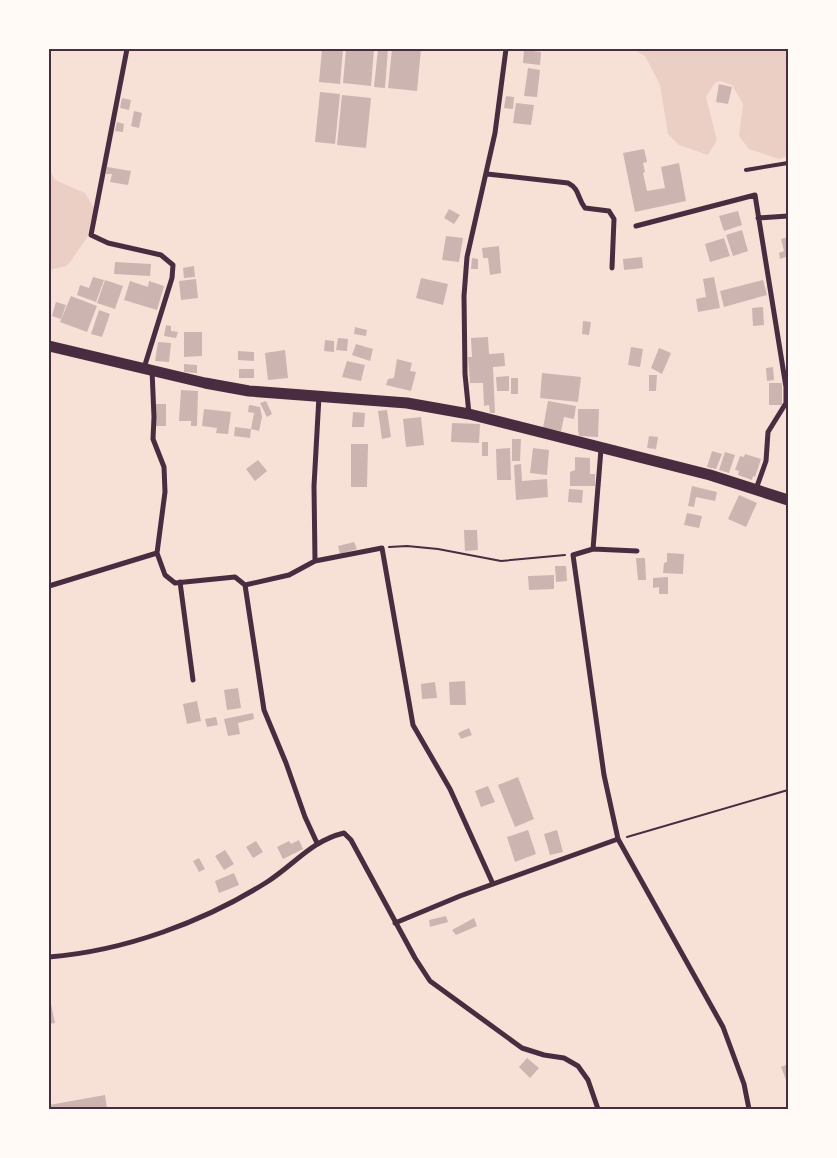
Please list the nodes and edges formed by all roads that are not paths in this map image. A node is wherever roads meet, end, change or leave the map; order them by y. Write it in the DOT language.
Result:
graph roads {
  1 [pos="127,49"];
  2 [pos="506,49"];
  3 [pos="788,163"];
  4 [pos="746,170"];
  5 [pos="487,174"];
  6 [pos="788,216"];
  7 [pos="758,218"];
  8 [pos="636,226"];
  9 [pos="612,268"];
  10 [pos="49,346"];
  11 [pos="148,369"];
  12 [pos="319,396"];
  13 [pos="469,414"];
  14 [pos="601,449"];
  15 [pos="756,490"];
  16 [pos="788,500"];
  17 [pos="593,548"];
  18 [pos="637,551"];
  19 [pos="157,553"];
  20 [pos="316,561"];
  21 [pos="180,582"];
  22 [pos="245,585"];
  23 [pos="49,586"];
  24 [pos="193,680"];
  25 [pos="618,839"];
  26 [pos="317,843"];
  27 [pos="493,884"];
  28 [pos="395,923"];
  29 [pos="49,957"];
  30 [pos="598,1109"];
  31 [pos="750,1109"];
  1 -- 11 [label="street"];
  2 -- 5 [label="street"];
  3 -- 4 [label="lane"];
  5 -- 9 [label="street"];
  5 -- 13 [label="street"];
  6 -- 7 [label="street"];
  7 -- 8 [label="street"];
  7 -- 15 [label="street"];
  10 -- 11 [label="highway"];
  11 -- 12 [label="highway"];
  11 -- 19 [label="street"];
  12 -- 13 [label="highway"];
  12 -- 20 [label="street"];
  13 -- 14 [label="highway"];
  14 -- 15 [label="highway"];
  14 -- 17 [label="street"];
  15 -- 16 [label="highway"];
  17 -- 18 [label="street"];
  17 -- 25 [label="street"];
  19 -- 21 [label="street"];
  19 -- 23 [label="street"];
  20 -- 22 [label="street"];
  20 -- 27 [label="street"];
  21 -- 22 [label="street"];
  21 -- 24 [label="street"];
  22 -- 26 [label="street"];
  25 -- 27 [label="street"];
  25 -- 31 [label="street"];
  26 -- 28 [label="street"];
  26 -- 29 [label="street"];
  27 -- 28 [label="street"];
  28 -- 30 [label="street"];
}
